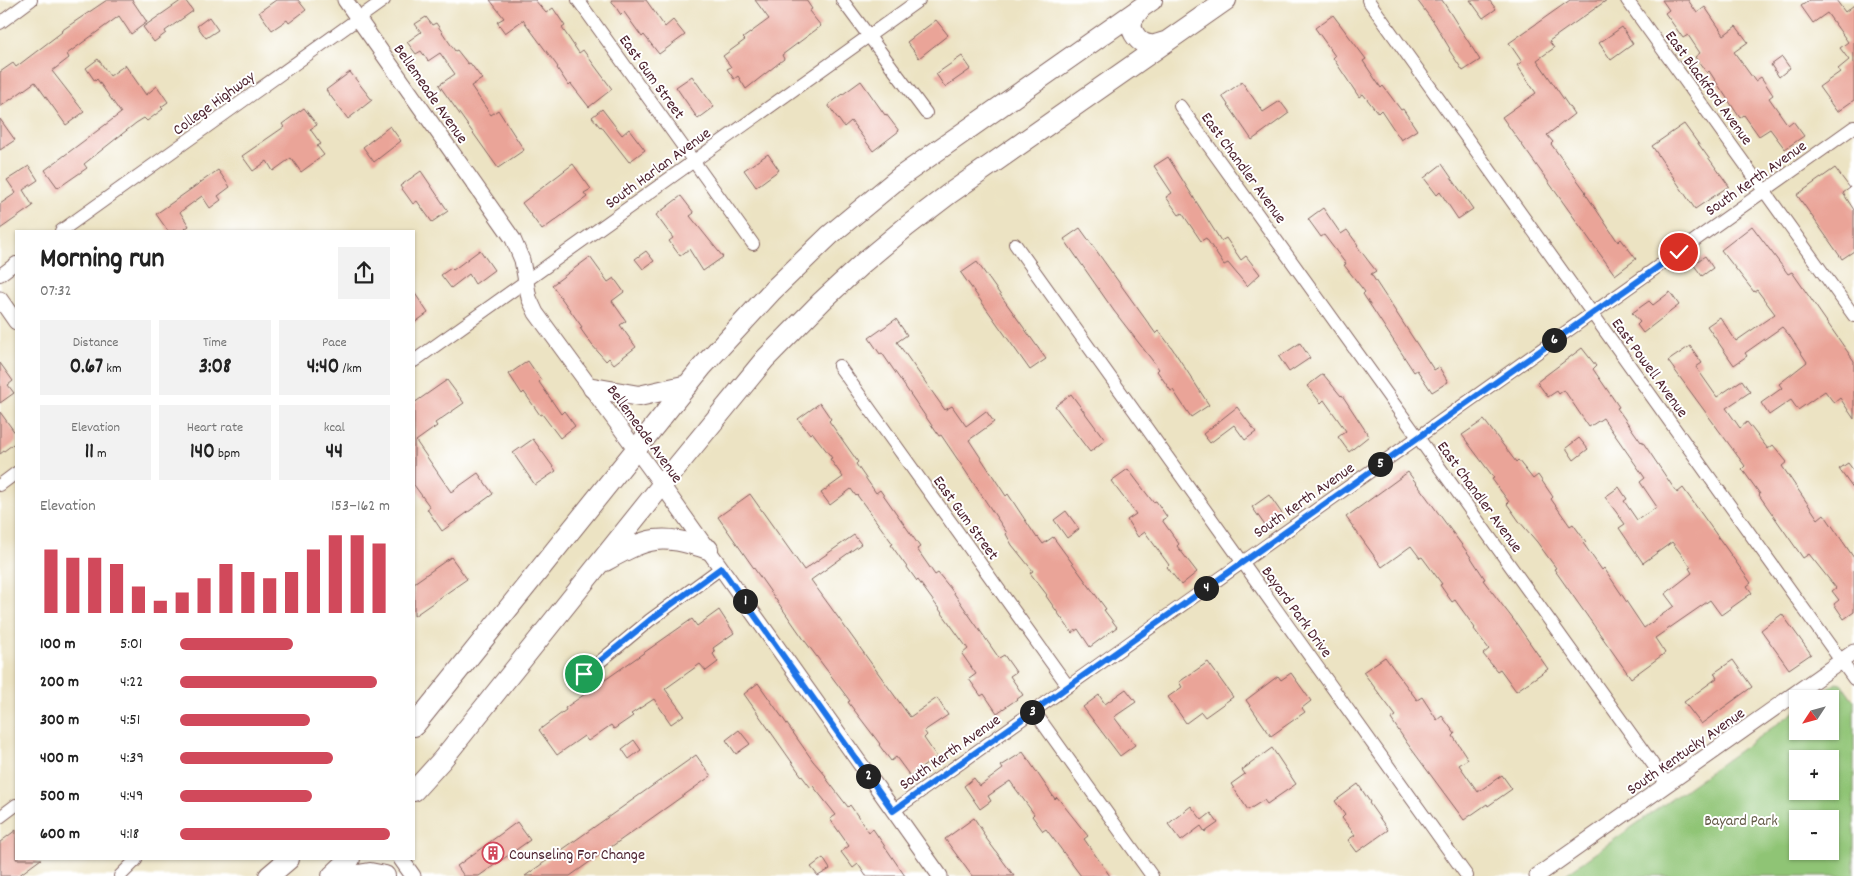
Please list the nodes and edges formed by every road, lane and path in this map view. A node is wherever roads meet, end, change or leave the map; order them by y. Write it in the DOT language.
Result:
graph roads {
  1 [pos="31,0"];
  2 [pos="345,0"];
  3 [pos="384,0"];
  4 [pos="578,0"];
  5 [pos="842,0"];
  6 [pos="919,0"];
  7 [pos="1226,0"];
  8 [pos="1368,0"];
  9 [pos="1627,0"];
  10 [pos="1146,4"];
  11 [pos="358,18"];
  12 [pos="0,23"];
  13 [pos="868,36"];
  14 [pos="1165,42"];
  15 [pos="1180,106"];
  16 [pos="926,113"];
  17 [pos="1854,127"];
  18 [pos="694,160"];
  19 [pos="1765,191"];
  20 [pos="62,230"];
  21 [pos="753,244"];
  22 [pos="1015,244"];
  23 [pos="15,265"];
  24 [pos="0,275"];
  25 [pos="526,281"];
  26 [pos="0,299"];
  27 [pos="1592,313"];
  28 [pos="1854,316"];
  29 [pos="15,321"];
  30 [pos="415,360"];
  31 [pos="839,366"];
  32 [pos="688,385"];
  33 [pos="592,388"];
  34 [pos="1418,437"];
  35 [pos="636,450"];
  36 [pos="15,474"];
  37 [pos="0,485"];
  38 [pos="662,485"];
  39 [pos="708,550"];
  40 [pos="1243,562"];
  41 [pos="598,564"];
  42 [pos="721,568"];
  43 [pos="1848,657"];
  44 [pos="584,674"];
  45 [pos="1854,679"];
  46 [pos="1068,686"];
  47 [pos="1034,711"];
  48 [pos="415,725"];
  49 [pos="1667,784"];
  50 [pos="415,790"];
  51 [pos="15,806"];
  52 [pos="893,811"];
  53 [pos="0,817"];
  54 [pos="136,860"];
  55 [pos="288,860"];
  56 [pos="349,860"];
  57 [pos="402,860"];
  58 [pos="120,876"];
  59 [pos="269,876"];
  60 [pos="332,876"];
  61 [pos="352,876"];
  62 [pos="385,876"];
  63 [pos="413,876"];
  64 [pos="940,876"];
  65 [pos="1152,876"];
  66 [pos="1467,876"];
  67 [pos="1537,876"];
  1 -- 12 [label="street"];
  2 -- 11 [label="street, Bellemeade Avenue"];
  3 -- 11 [label="street, College Highway"];
  4 -- 18 [label="street, East Gum Street"];
  5 -- 13 [label="street"];
  6 -- 13 [label="street, South Harlan Avenue"];
  7 -- 14 [label="highway"];
  8 -- 27 [label="street, East Powell Avenue"];
  9 -- 19 [label="street, East Blackford Avenue"];
  10 -- 14 [label="highway"];
  10 -- 32 [label="highway"];
  11 -- 20 [label="street, College Highway"];
  11 -- 25 [label="street, Bellemeade Avenue"];
  13 -- 16 [label="street"];
  13 -- 18 [label="street, South Harlan Avenue"];
  14 -- 38 [label="highway"];
  15 -- 34 [label="street, East Chandler Avenue"];
  17 -- 19 [label="street, South Kerth Avenue"];
  18 -- 21 [label="street, East Gum Street"];
  18 -- 25 [label="street, South Harlan Avenue"];
  19 -- 27 [label="street, South Kerth Avenue"];
  19 -- 28 [label="street, East Blackford Avenue"];
  22 -- 40 [label="street, Bayard Park Drive"];
  23 -- 24 [label="street"];
  25 -- 30 [label="street, South Harlan Avenue"];
  25 -- 33 [label="street, Bellemeade Avenue"];
  26 -- 29 [label="street"];
  27 -- 34 [label="street, South Kerth Avenue"];
  27 -- 43 [label="street, East Powell Avenue"];
  31 -- 46 [label="street, East Gum Street"];
  32 -- 33 [label="highway"];
  32 -- 35 [label="highway"];
  33 -- 35 [label="street, Bellemeade Avenue"];
  34 -- 40 [label="street, South Kerth Avenue"];
  34 -- 49 [label="street, East Chandler Avenue"];
  35 -- 38 [label="street, Bellemeade Avenue"];
  35 -- 48 [label="highway"];
  36 -- 37 [label="street"];
  38 -- 39 [label="street, Bellemeade Avenue"];
  38 -- 41 [label="highway"];
  39 -- 41 [label="highway"];
  39 -- 42 [label="street, Bellemeade Avenue"];
  40 -- 46 [label="street, South Kerth Avenue"];
  40 -- 66 [label="street, Bayard Park Drive"];
  41 -- 50 [label="highway"];
  42 -- 44 [label="street"];
  42 -- 52 [label="street, Bellemeade Avenue"];
  43 -- 45 [label="street, East Powell Avenue"];
  43 -- 49 [label="street, South Kentucky Avenue"];
  46 -- 47 [label="street, South Kerth Avenue"];
  47 -- 52 [label="street, South Kerth Avenue"];
  47 -- 65 [label="street"];
  49 -- 67 [label="street, South Kentucky Avenue"];
  51 -- 53 [label="street"];
  52 -- 64 [label="street, Bellemeade Avenue"];
  54 -- 58 [label="street"];
  55 -- 59 [label="highway"];
  56 -- 60 [label="highway"];
  57 -- 63 [label="street"];
  61 -- 62 [label="highway"];
}
